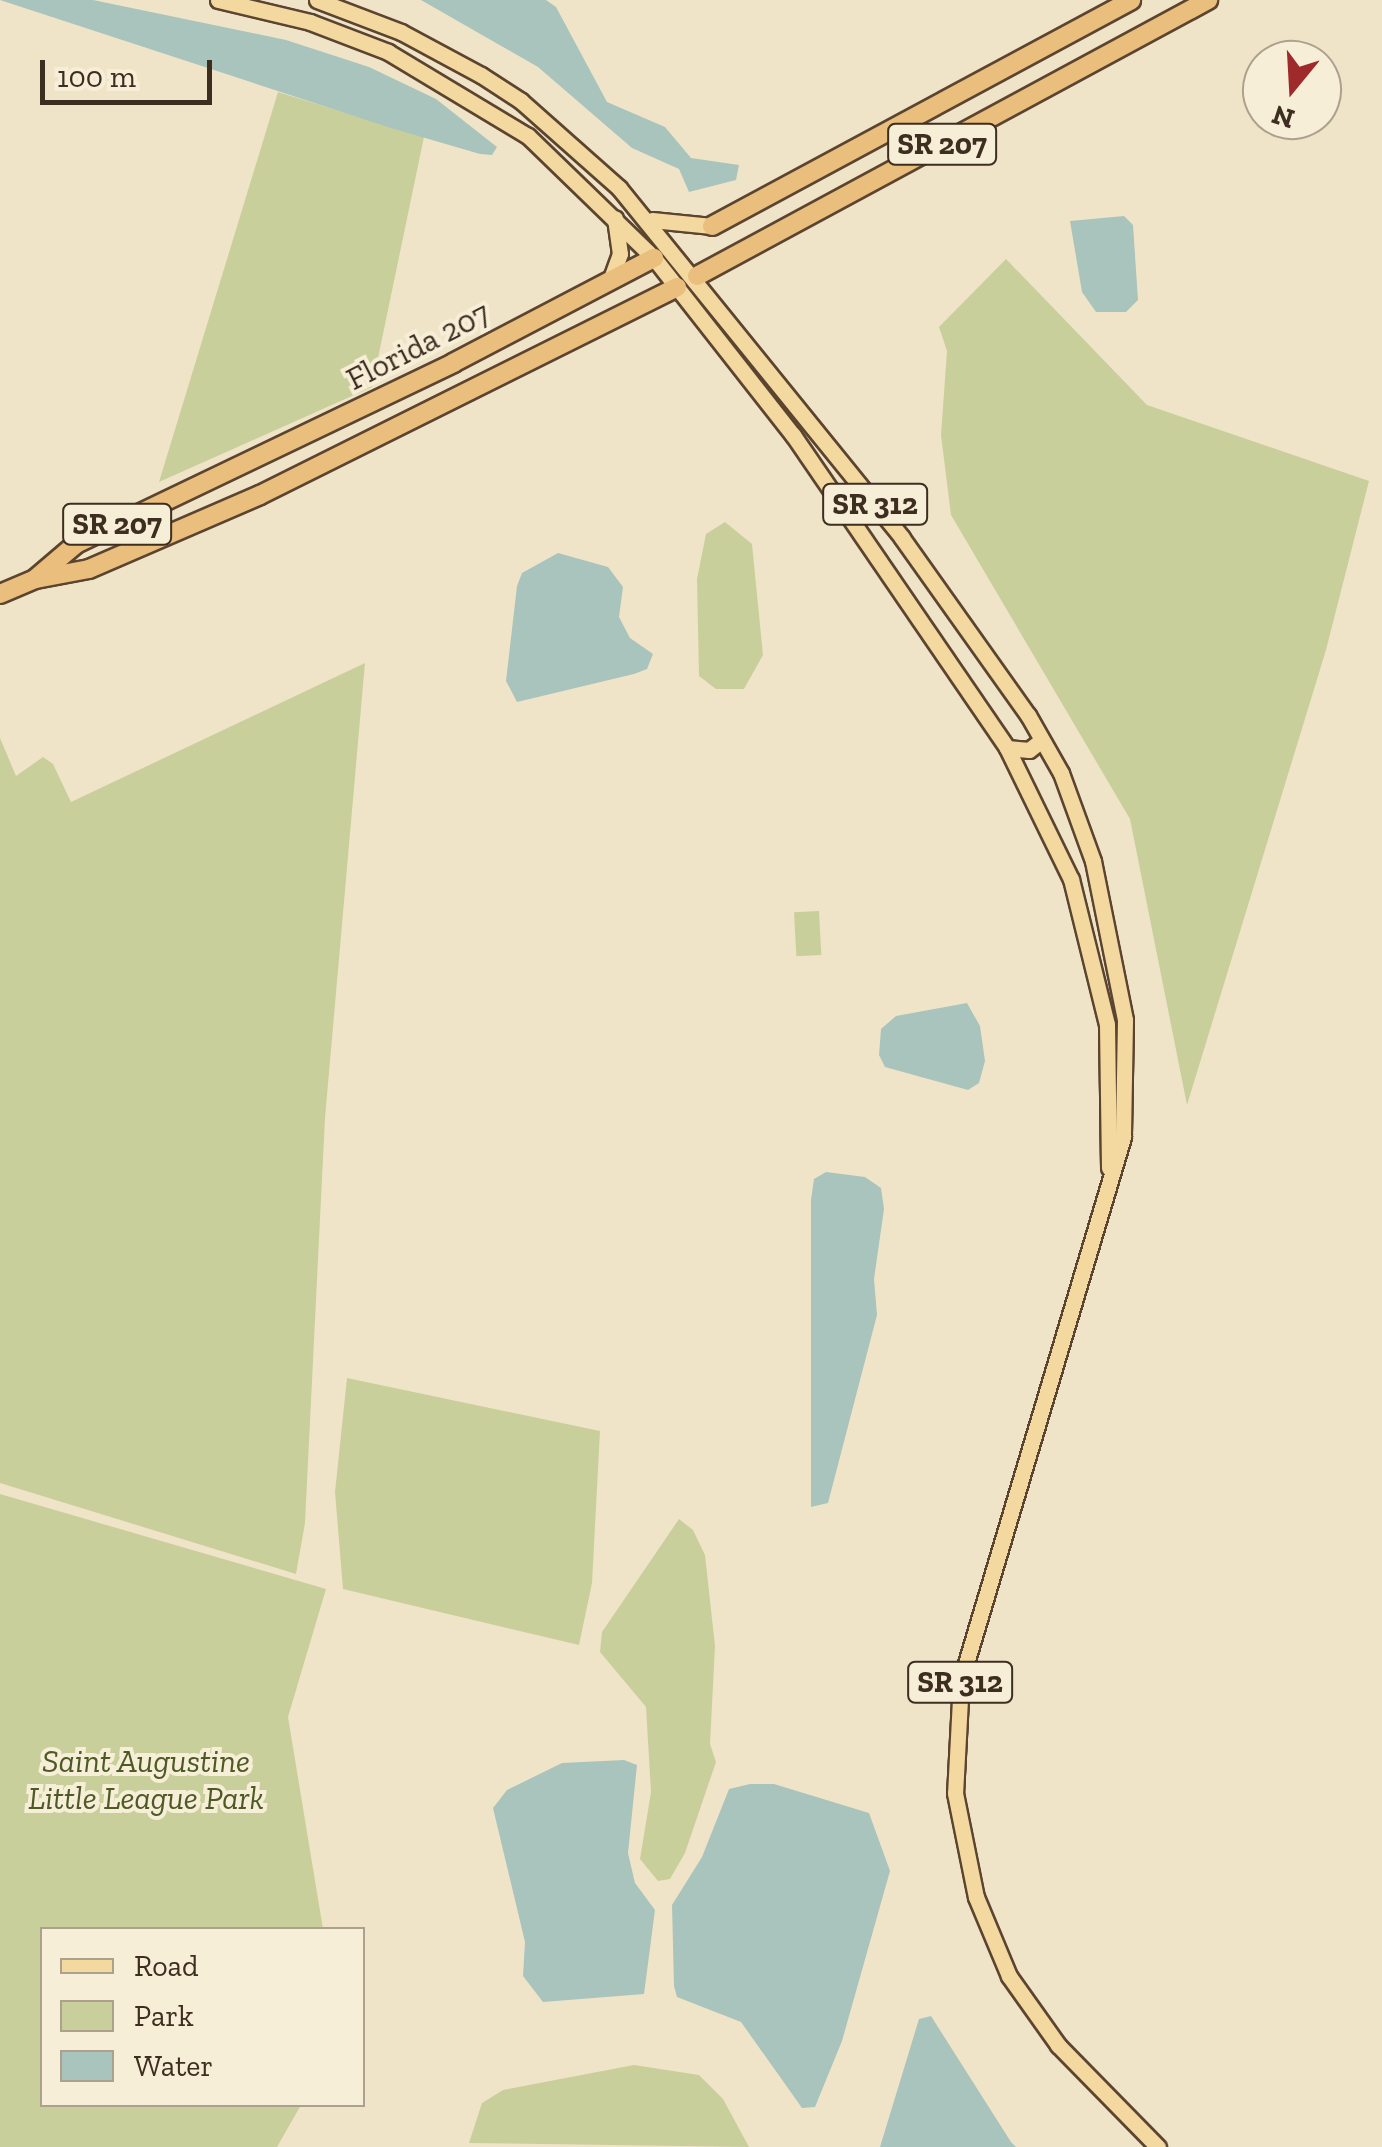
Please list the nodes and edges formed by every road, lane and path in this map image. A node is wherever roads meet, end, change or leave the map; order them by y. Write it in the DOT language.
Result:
graph roads {
  1 [pos="218,0"];
  2 [pos="317,0"];
  3 [pos="1130,0"];
  4 [pos="1208,0"];
  5 [pos="254,8"];
  6 [pos="357,14"];
  7 [pos="645,216"];
  8 [pos="615,218"];
  9 [pos="712,226"];
  10 [pos="672,248"];
  11 [pos="654,258"];
  12 [pos="697,276"];
  13 [pos="610,281"];
  14 [pos="677,287"];
  15 [pos="36,578"];
  16 [pos="0,594"];
  17 [pos="1042,740"];
  18 [pos="1008,748"];
  19 [pos="1109,1174"];
  20 [pos="1158,2147"];
  1 -- 5 [label="main road, SR 312"];
  2 -- 6 [label="main road, SR 312"];
  3 -- 9 [label="highway, SR 207"];
  4 -- 12 [label="highway, SR 207"];
  5 -- 6 [label="main road"];
  5 -- 8 [label="main road, SR 312"];
  6 -- 7 [label="main road, SR 312"];
  7 -- 9 [label="main road"];
  7 -- 10 [label="main road, SR 312"];
  8 -- 11 [label="main road, SR 312"];
  8 -- 13 [label="main road"];
  9 -- 10 [label="main road, SR 207"];
  10 -- 11 [label="main road, SR 207"];
  10 -- 12 [label="main road, SR 312"];
  11 -- 13 [label="highway, Florida 207 / SR 207"];
  11 -- 14 [label="main road, SR 312"];
  12 -- 14 [label="main road, SR 207"];
  12 -- 17 [label="main road, SR 312"];
  13 -- 15 [label="highway, Florida 207 / SR 207"];
  14 -- 15 [label="highway, SR 207"];
  14 -- 18 [label="main road, SR 312"];
  15 -- 16 [label="highway, SR 207"];
  17 -- 18 [label="main road"];
  17 -- 19 [label="main road, SR 312"];
  18 -- 19 [label="main road, SR 312"];
  19 -- 20 [label="main road, SR 312"];
}
